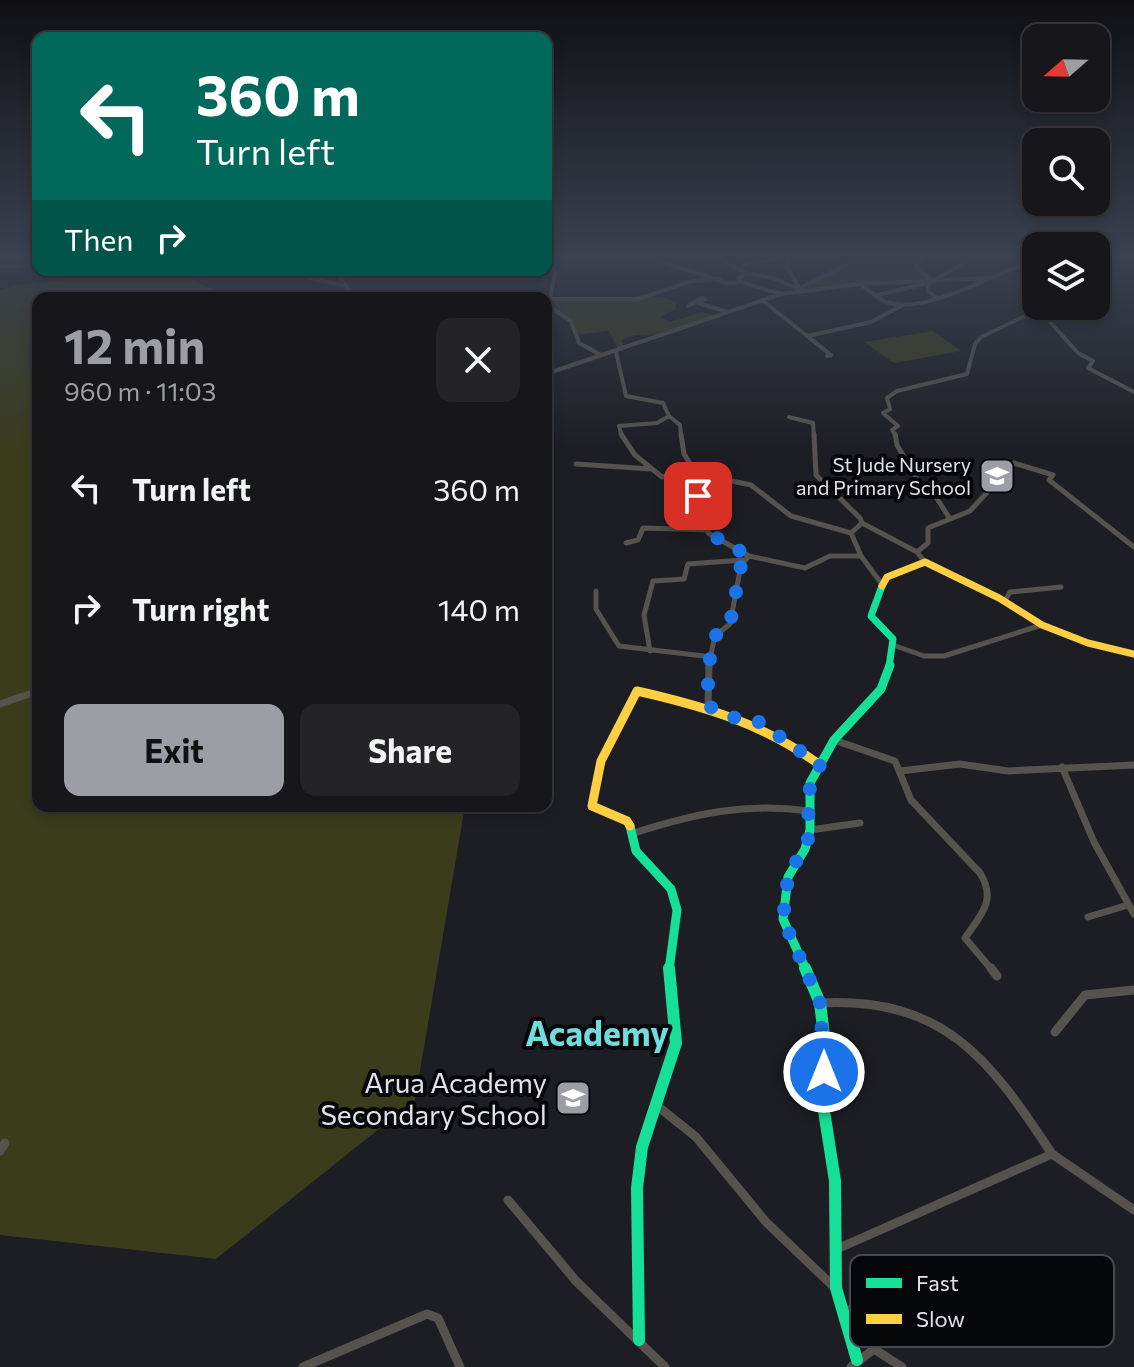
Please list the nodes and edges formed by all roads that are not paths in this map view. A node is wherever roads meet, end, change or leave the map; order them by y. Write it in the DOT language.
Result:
graph roads {
  1 [pos="571,322"];
  2 [pos="701,322"];
  3 [pos="789,322"];
  4 [pos="871,322"];
  5 [pos="1014,322"];
  6 [pos="1052,322"];
  7 [pos="808,336"];
  8 [pos="616,352"];
  9 [pos="602,356"];
  10 [pos="827,356"];
  11 [pos="552,372"];
  12 [pos="1134,392"];
  13 [pos="669,416"];
  14 [pos="789,417"];
  15 [pos="576,464"];
  16 [pos="651,469"];
  17 [pos="696,472"];
  18 [pos="950,519"];
  19 [pos="862,523"];
  20 [pos="708,530"];
  21 [pos="851,533"];
  22 [pos="626,543"];
  23 [pos="1134,547"];
  24 [pos="917,552"];
  25 [pos="861,556"];
  26 [pos="746,558"];
  27 [pos="925,562"];
  28 [pos="881,583"];
  29 [pos="1061,587"];
  30 [pos="596,591"];
  31 [pos="1004,602"];
  32 [pos="1042,625"];
  33 [pos="893,645"];
  34 [pos="650,651"];
  35 [pos="1134,654"];
  36 [pos="712,657"];
  37 [pos="32,693"];
  38 [pos="0,704"];
  39 [pos="708,706"];
  40 [pos="834,740"];
  41 [pos="820,765"];
  42 [pos="1134,765"];
  43 [pos="1062,767"];
  44 [pos="900,771"];
  45 [pos="809,811"];
  46 [pos="860,823"];
  47 [pos="810,830"];
  48 [pos="634,833"];
  49 [pos="1128,905"];
  50 [pos="1134,914"];
  51 [pos="1088,917"];
  52 [pos="997,976"];
  53 [pos="1134,990"];
  54 [pos="820,1003"];
  55 [pos="1055,1032"];
  56 [pos="654,1103"];
  57 [pos="1052,1154"];
  58 [pos="508,1200"];
  59 [pos="1134,1210"];
  60 [pos="837,1249"];
  61 [pos="836,1288"];
  62 [pos="850,1315"];
  63 [pos="639,1340"];
  64 [pos="850,1346"];
  65 [pos="874,1349"];
  66 [pos="854,1363"];
  67 [pos="303,1367"];
  68 [pos="460,1367"];
  69 [pos="665,1367"];
  70 [pos="902,1367"];
  1 -- 9 [label="street"];
  2 -- 8 [label="street"];
  3 -- 10 [label="street"];
  4 -- 7 [label="street"];
  5 -- 18 [label="street"];
  6 -- 12 [label="street"];
  8 -- 9 [label="street"];
  8 -- 13 [label="street"];
  9 -- 11 [label="street"];
  13 -- 16 [label="street"];
  13 -- 17 [label="street"];
  14 -- 19 [label="street"];
  15 -- 16 [label="street"];
  16 -- 17 [label="street"];
  17 -- 20 [label="street"];
  17 -- 21 [label="street"];
  18 -- 23 [label="street"];
  18 -- 24 [label="street"];
  19 -- 21 [label="street"];
  19 -- 24 [label="street"];
  20 -- 22 [label="street"];
  20 -- 26 [label="street"];
  21 -- 25 [label="street"];
  24 -- 27 [label="street"];
  25 -- 26 [label="street"];
  25 -- 28 [label="street"];
  26 -- 34 [label="street"];
  26 -- 36 [label="street"];
  27 -- 28 [label="street"];
  27 -- 31 [label="street"];
  28 -- 33 [label="street"];
  29 -- 31 [label="street"];
  30 -- 34 [label="street"];
  31 -- 32 [label="street"];
  32 -- 33 [label="street"];
  32 -- 35 [label="street"];
  33 -- 40 [label="street"];
  34 -- 36 [label="street"];
  36 -- 39 [label="street"];
  37 -- 38 [label="street"];
  39 -- 41 [label="street"];
  39 -- 48 [label="street"];
  40 -- 41 [label="street"];
  40 -- 44 [label="street"];
  41 -- 45 [label="street"];
  42 -- 43 [label="street"];
  43 -- 44 [label="street"];
  43 -- 49 [label="street"];
  44 -- 52 [label="street"];
  45 -- 47 [label="street"];
  45 -- 48 [label="street"];
  46 -- 47 [label="street"];
  47 -- 54 [label="street"];
  48 -- 56 [label="street"];
  49 -- 50 [label="street"];
  49 -- 51 [label="street"];
  53 -- 55 [label="street"];
  54 -- 57 [label="street"];
  54 -- 60 [label="street"];
  56 -- 61 [label="street"];
  56 -- 63 [label="street"];
  57 -- 59 [label="street"];
  57 -- 60 [label="street"];
  58 -- 63 [label="street"];
  60 -- 61 [label="street"];
  61 -- 62 [label="street"];
  61 -- 64 [label="street"];
  63 -- 69 [label="street"];
  65 -- 66 [label="street"];
  65 -- 70 [label="street"];
  67 -- 68 [label="street"];
}
